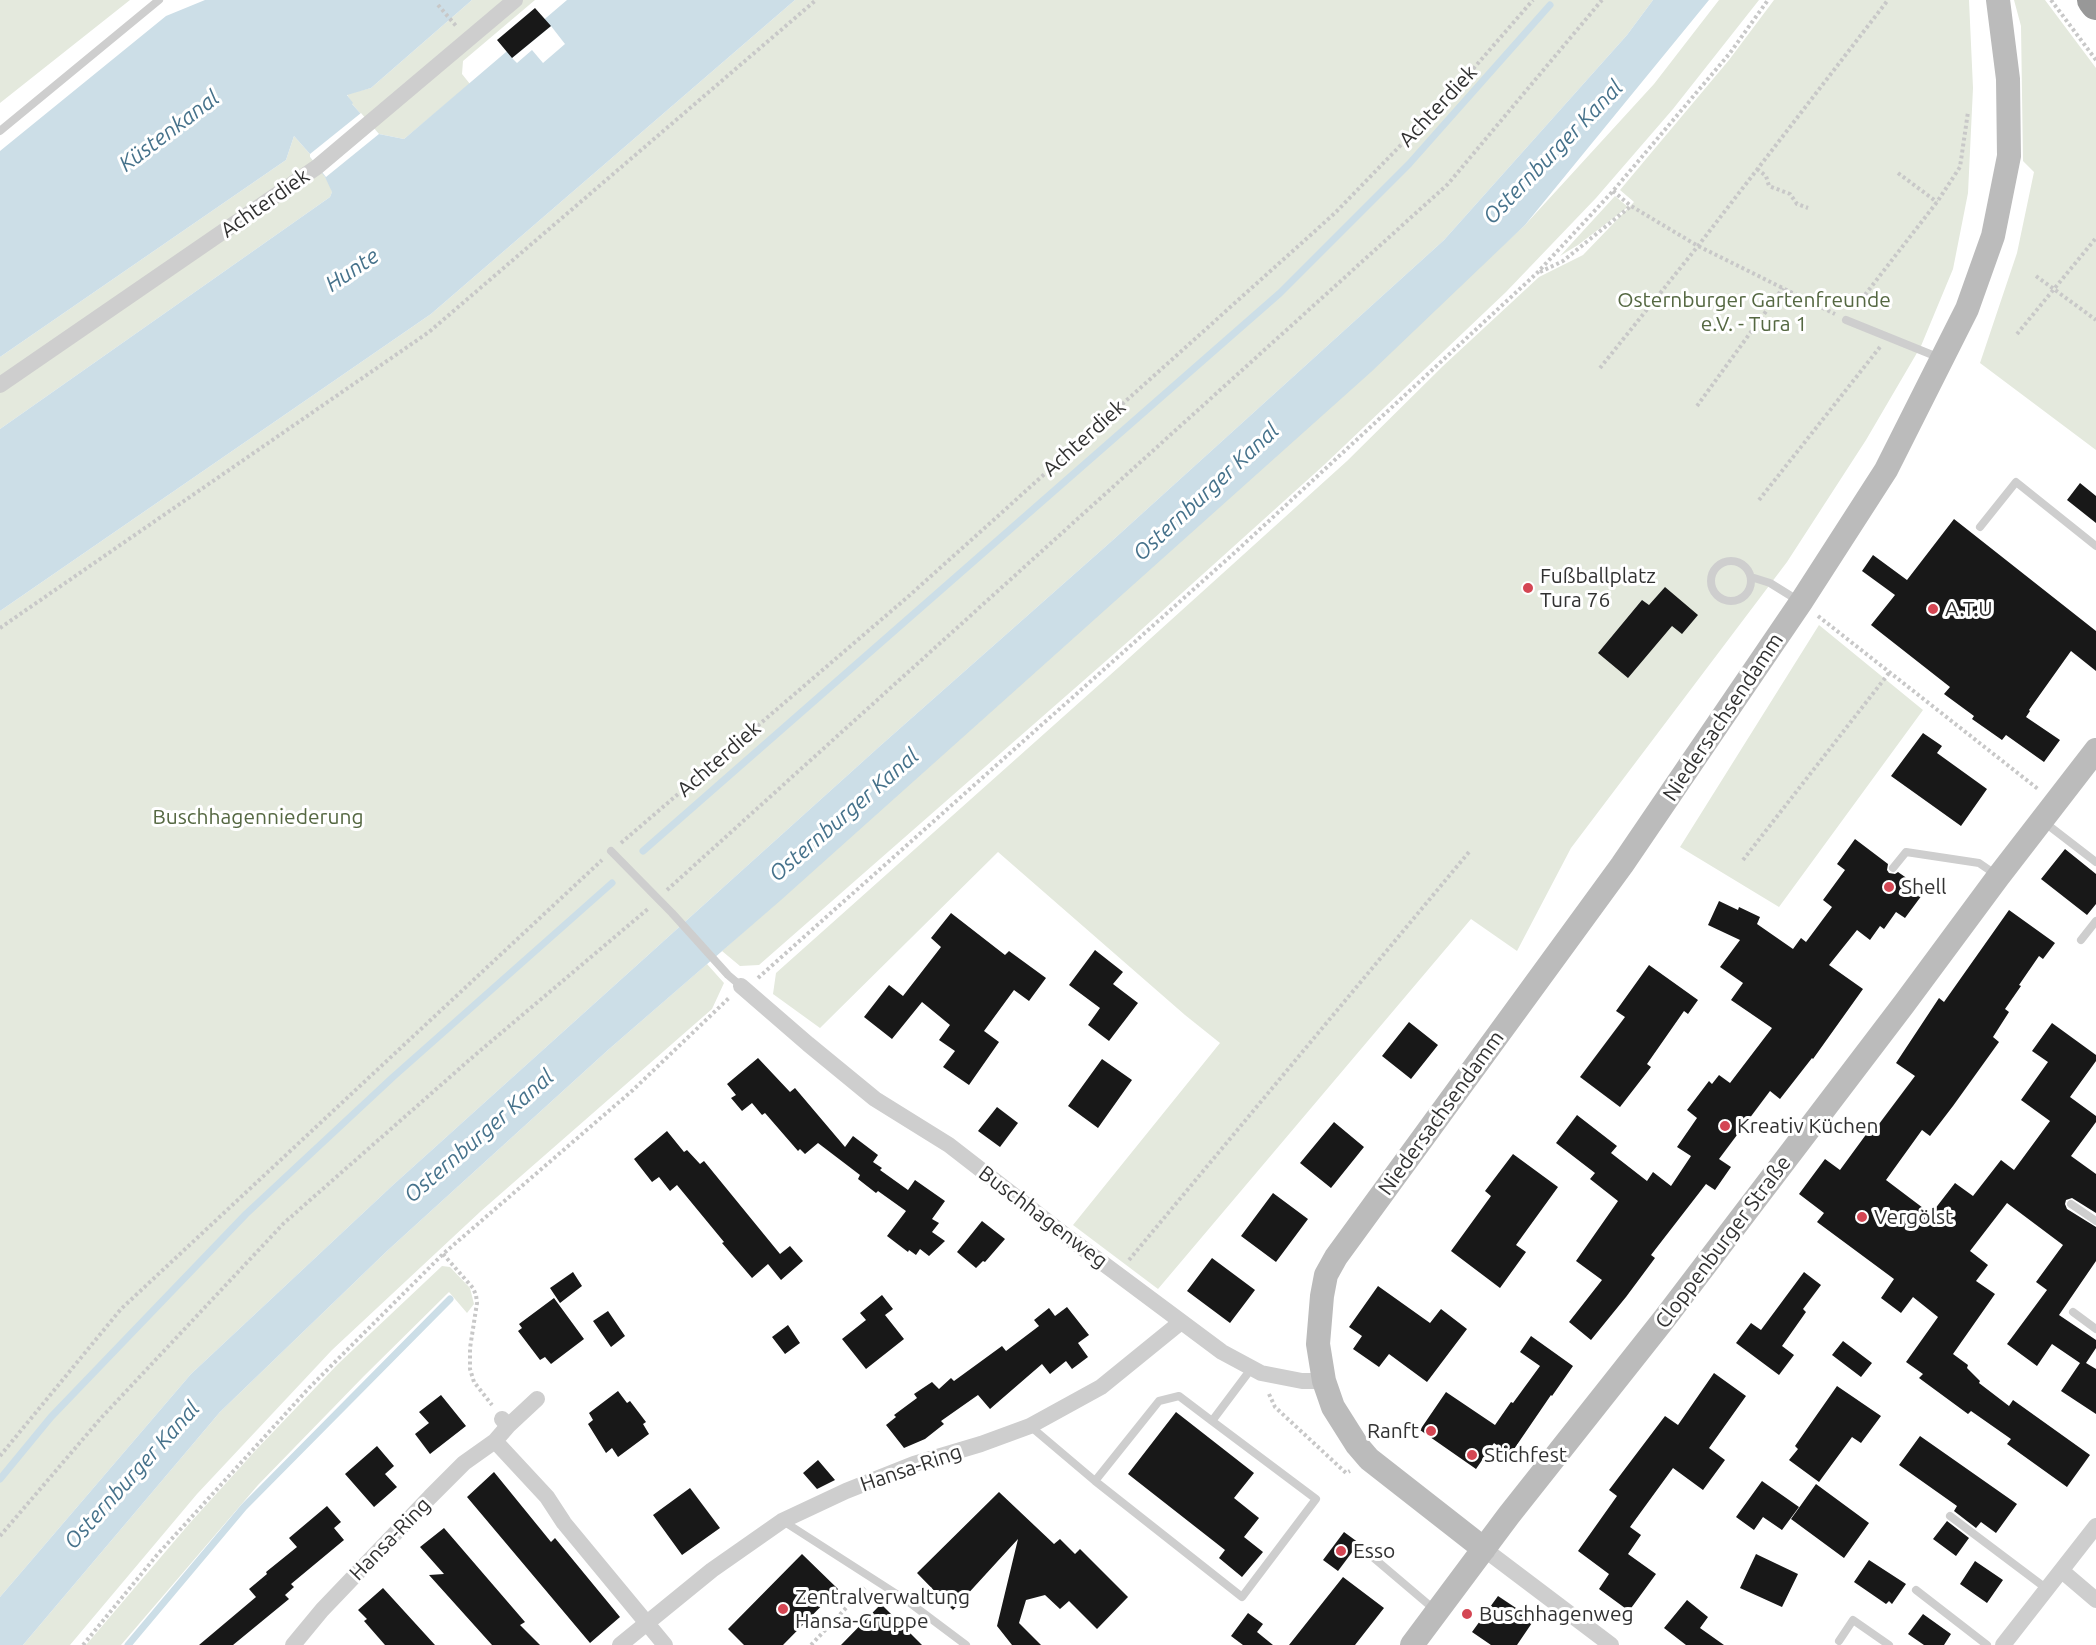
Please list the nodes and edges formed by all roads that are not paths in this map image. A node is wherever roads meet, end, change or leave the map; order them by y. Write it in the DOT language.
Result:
graph roads {
  1 [pos="159,0"];
  2 [pos="515,0"];
  3 [pos="1998,0"];
  4 [pos="2093,0"];
  5 [pos="2096,4"];
  6 [pos="0,131"];
  7 [pos="1846,320"];
  8 [pos="1942,359"];
  9 [pos="0,385"];
  10 [pos="1980,527"];
  11 [pos="2096,546"];
  12 [pos="1751,577"];
  13 [pos="1801,602"];
  14 [pos="2096,750"];
  15 [pos="2048,811"];
  16 [pos="611,851"];
  17 [pos="2096,862"];
  18 [pos="1893,868"];
  19 [pos="1998,876"];
  20 [pos="2096,921"];
  21 [pos="2081,940"];
  22 [pos="735,980"];
  23 [pos="2071,1204"];
  24 [pos="2096,1221"];
  25 [pos="2073,1312"];
  26 [pos="1181,1322"];
  27 [pos="2096,1329"];
  28 [pos="1251,1369"];
  29 [pos="1324,1381"];
  30 [pos="537,1399"];
  31 [pos="1212,1421"];
  32 [pos="1030,1426"];
  33 [pos="495,1441"];
  34 [pos="1095,1481"];
  35 [pos="1950,1516"];
  36 [pos="782,1521"];
  37 [pos="2096,1526"];
  38 [pos="1484,1549"];
  39 [pos="1369,1554"];
  40 [pos="2062,1571"];
  41 [pos="1916,1590"];
  42 [pos="2047,1590"];
  43 [pos="2096,1600"];
  44 [pos="1437,1611"];
  45 [pos="646,1622"];
  46 [pos="1839,1641"];
  47 [pos="293,1645"];
  48 [pos="620,1645"];
  49 [pos="665,1645"];
  50 [pos="966,1645"];
  51 [pos="1412,1645"];
  52 [pos="1611,1645"];
  53 [pos="1889,1645"];
  54 [pos="1987,1645"];
  55 [pos="2003,1645"];
  1 -- 6 [label="lane"];
  2 -- 9 [label="street, Achterdiek"];
  3 -- 8 [label="street, Niedersachsendamm"];
  4 -- 5 [label="highway"];
  7 -- 8 [label="lane"];
  8 -- 13 [label="street, Niedersachsendamm"];
  10 -- 11 [label="lane"];
  12 -- 12 [label="lane"];
  12 -- 13 [label="lane"];
  13 -- 29 [label="street, Niedersachsendamm"];
  14 -- 15 [label="street, Cloppenburger Straße"];
  15 -- 17 [label="lane"];
  15 -- 19 [label="street, Cloppenburger Straße"];
  16 -- 22 [label="lane, Buschhagenweg"];
  18 -- 19 [label="lane"];
  19 -- 38 [label="street, Cloppenburger Straße"];
  20 -- 21 [label="lane"];
  22 -- 26 [label="street, Buschhagenweg"];
  23 -- 24 [label="lane"];
  25 -- 27 [label="lane"];
  26 -- 28 [label="street, Buschhagenweg"];
  26 -- 32 [label="street, Hansa-Ring"];
  28 -- 29 [label="street, Buschhagenweg"];
  28 -- 31 [label="lane"];
  29 -- 38 [label="street"];
  30 -- 33 [label="street, Hansa-Ring"];
  31 -- 34 [label="lane"];
  31 -- 34 [label="lane"];
  32 -- 34 [label="lane"];
  32 -- 36 [label="street, Hansa-Ring"];
  33 -- 45 [label="street"];
  33 -- 47 [label="street, Hansa-Ring"];
  35 -- 42 [label="lane"];
  36 -- 45 [label="street, Hansa-Ring"];
  36 -- 50 [label="lane"];
  37 -- 40 [label="street"];
  38 -- 44 [label="street, Cloppenburger Straße"];
  38 -- 52 [label="street"];
  39 -- 44 [label="lane"];
  40 -- 42 [label="street"];
  40 -- 43 [label="street"];
  41 -- 54 [label="lane"];
  42 -- 55 [label="street"];
  44 -- 51 [label="street, Cloppenburger Straße"];
  45 -- 48 [label="street, Hansa-Ring"];
  45 -- 49 [label="street"];
  46 -- 53 [label="lane"];
}
